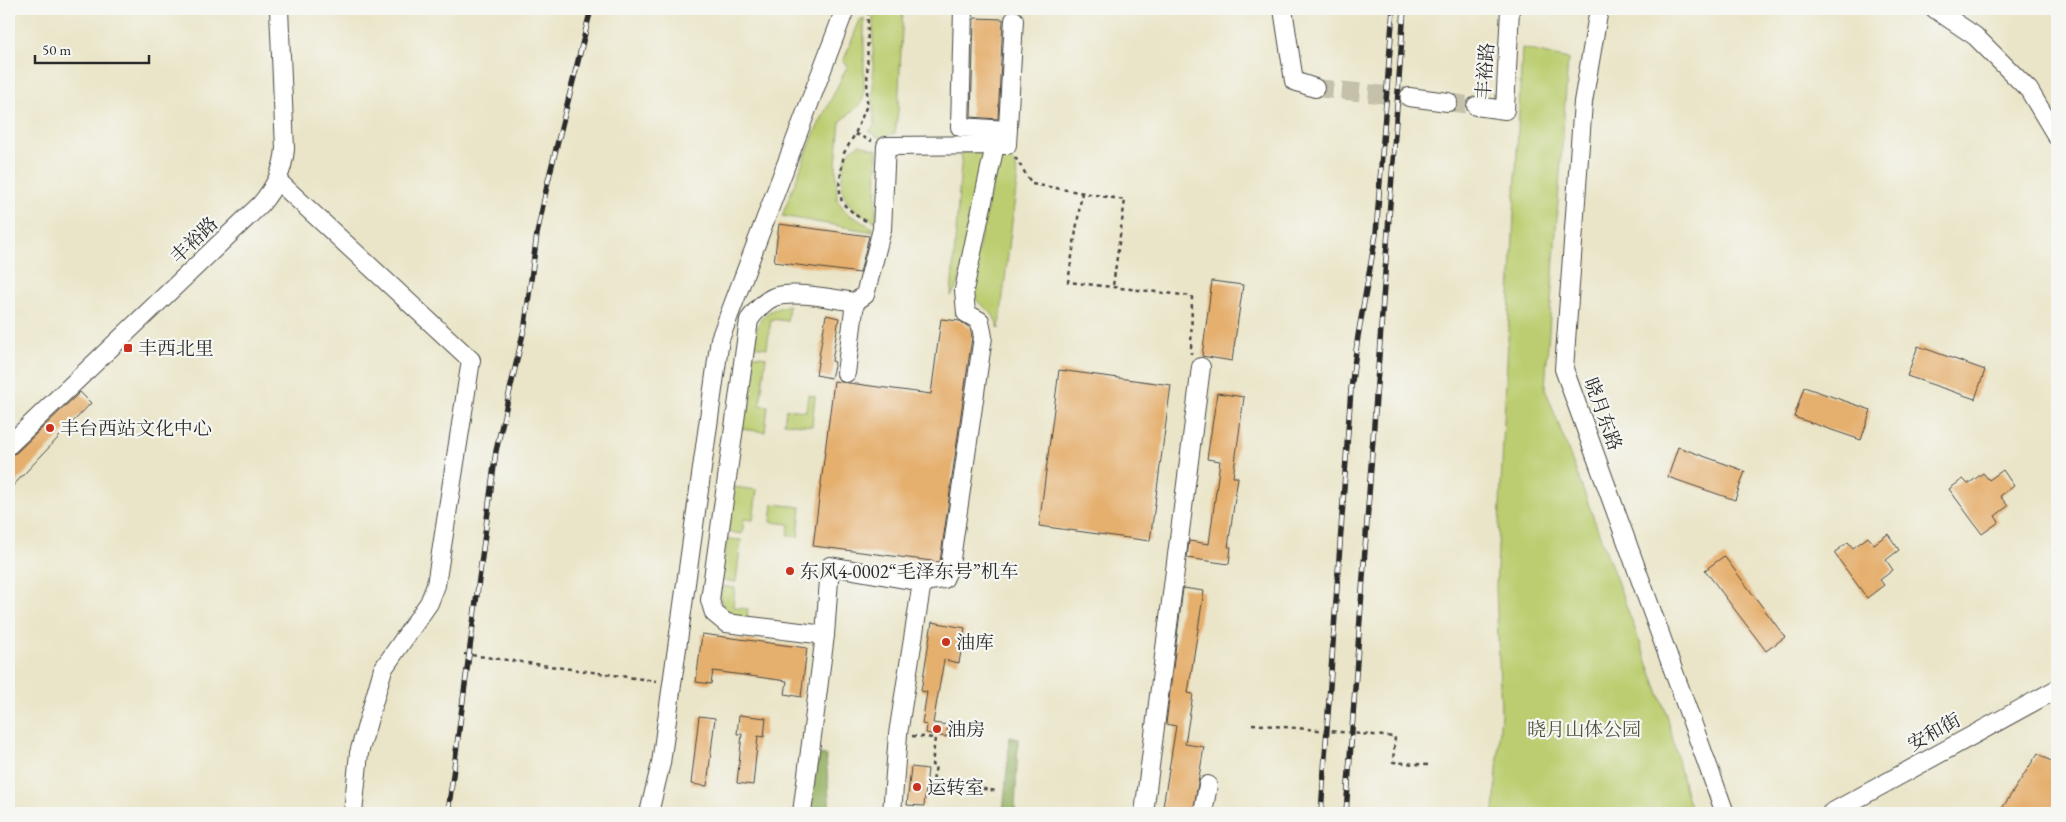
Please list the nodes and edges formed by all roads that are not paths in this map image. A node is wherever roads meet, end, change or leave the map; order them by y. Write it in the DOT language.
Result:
graph roads {
  1 [pos="279,9"];
  2 [pos="845,9"];
  3 [pos="963,9"];
  4 [pos="1283,9"];
  5 [pos="1510,9"];
  6 [pos="1599,9"];
  7 [pos="1935,9"];
  8 [pos="1014,20"];
  9 [pos="1315,88"];
  10 [pos="1409,97"];
  11 [pos="1448,102"];
  12 [pos="1476,106"];
  13 [pos="2057,137"];
  14 [pos="1003,140"];
  15 [pos="278,181"];
  16 [pos="855,302"];
  17 [pos="1196,363"];
  18 [pos="846,373"];
  19 [pos="9,445"];
  20 [pos="922,582"];
  21 [pos="825,635"];
  22 [pos="2057,689"];
  23 [pos="1208,785"];
  24 [pos="353,813"];
  25 [pos="649,813"];
  26 [pos="802,813"];
  27 [pos="892,813"];
  28 [pos="1144,813"];
  29 [pos="1203,813"];
  30 [pos="1725,813"];
  31 [pos="1831,813"];
  1 -- 15 [label="street, 丰裕路"];
  2 -- 25 [label="street"];
  3 -- 14 [label="street"];
  4 -- 9 [label="street"];
  5 -- 12 [label="street, 丰裕路"];
  6 -- 30 [label="street, 晓月东路"];
  7 -- 13 [label="street"];
  8 -- 14 [label="street"];
  10 -- 11 [label="street, 丰裕路"];
  14 -- 16 [label="street"];
  14 -- 20 [label="street"];
  15 -- 19 [label="street, 丰裕路"];
  15 -- 24 [label="street"];
  16 -- 18 [label="street"];
  16 -- 21 [label="street"];
  17 -- 28 [label="street"];
  20 -- 21 [label="street"];
  20 -- 27 [label="street"];
  21 -- 26 [label="street"];
  22 -- 31 [label="street, 安和街"];
  23 -- 29 [label="street"];
}
